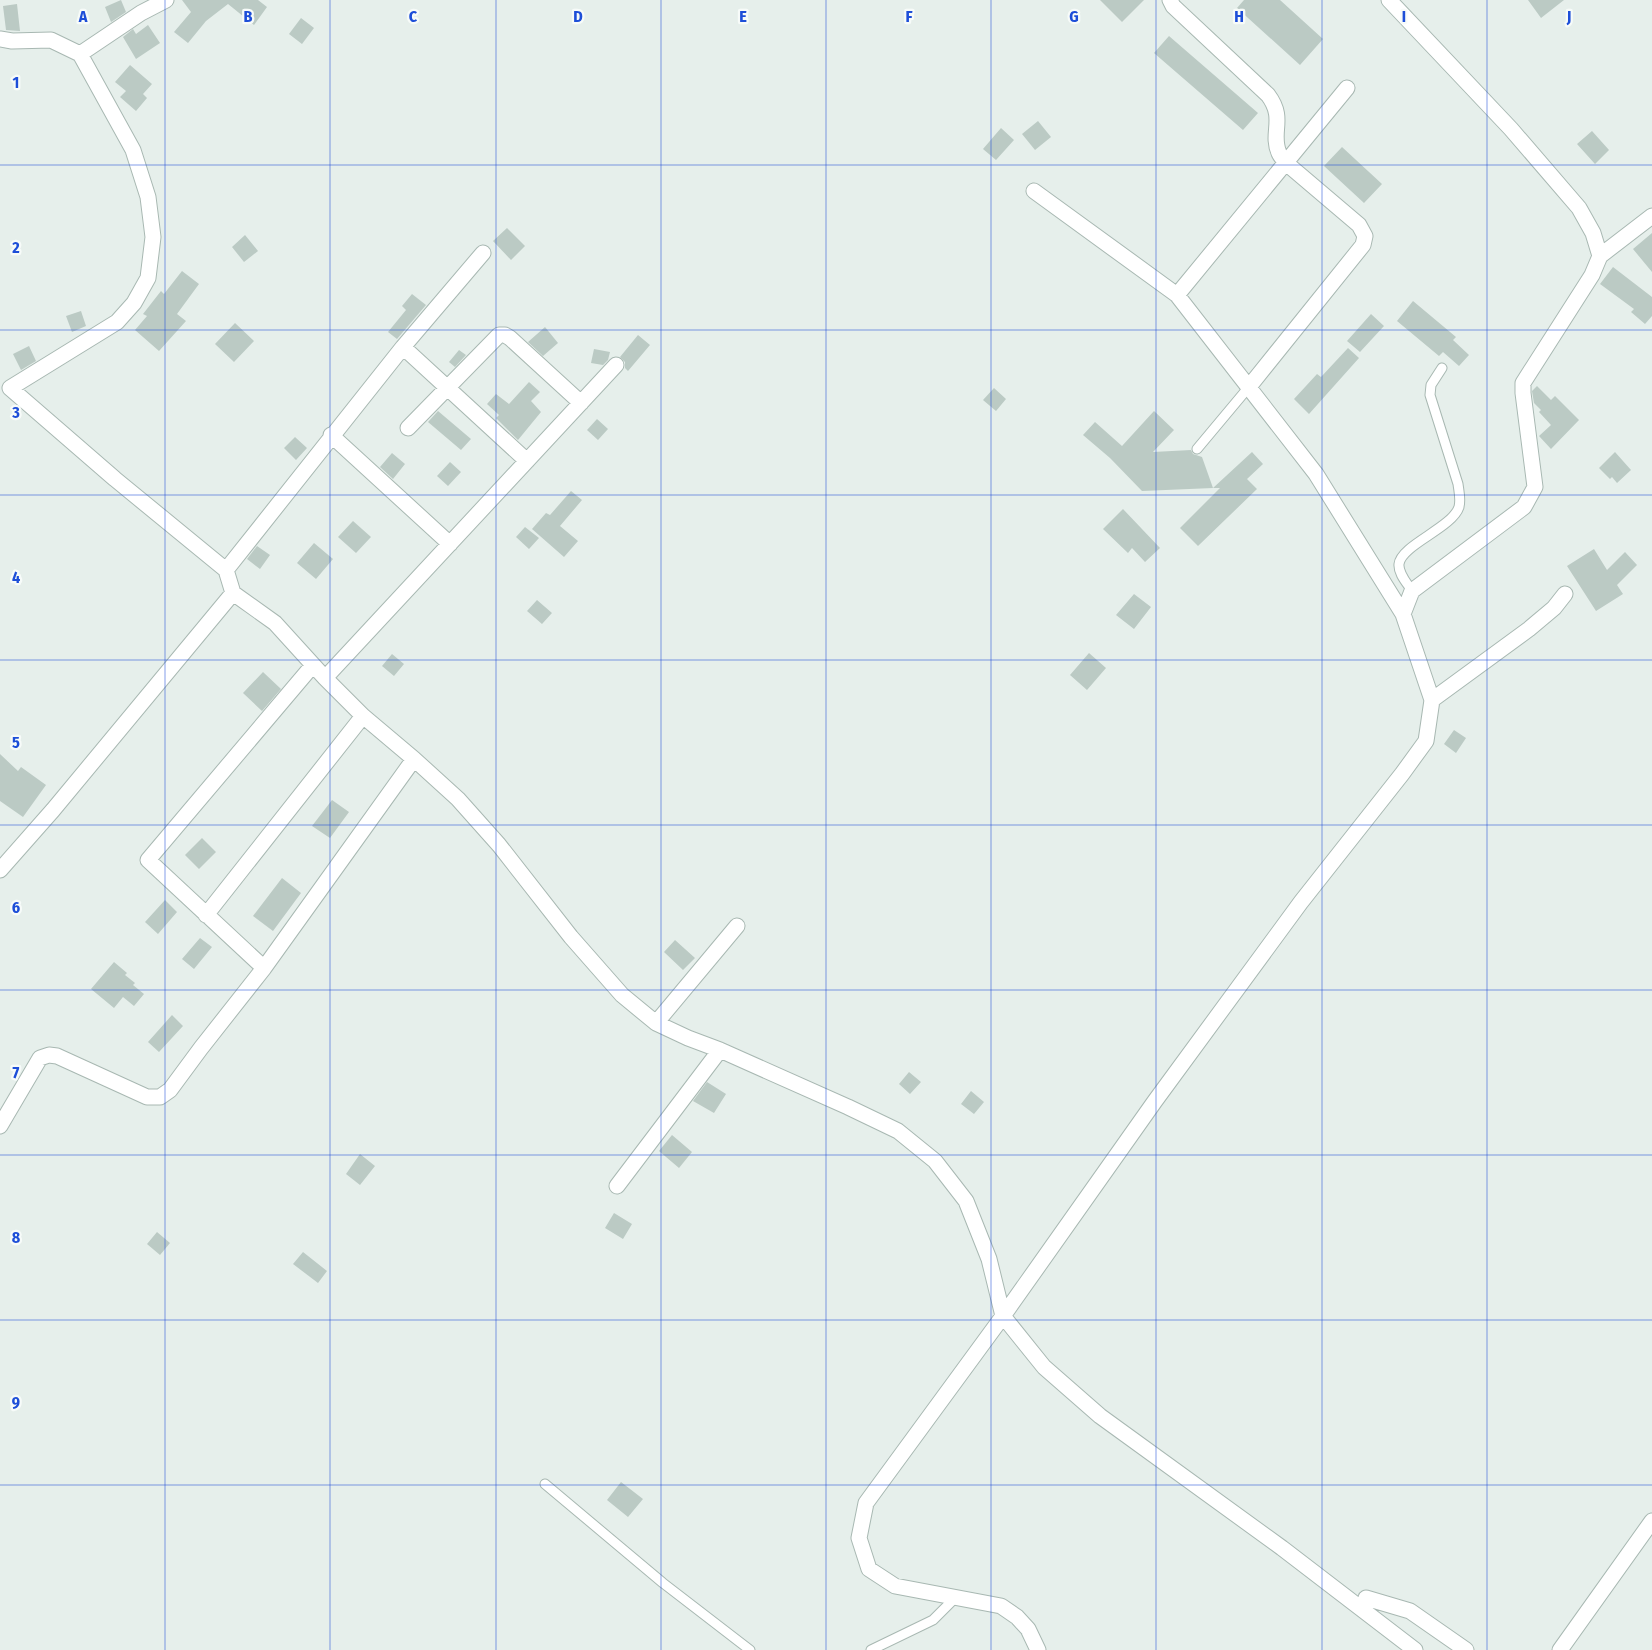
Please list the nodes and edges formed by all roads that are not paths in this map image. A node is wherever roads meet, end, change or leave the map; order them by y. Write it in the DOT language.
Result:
graph roads {
  1 [pos="166,0"];
  2 [pos="1170,0"];
  3 [pos="1389,0"];
  4 [pos="0,39"];
  5 [pos="80,54"];
  6 [pos="1347,88"];
  7 [pos="1286,163"];
  8 [pos="1034,191"];
  9 [pos="1652,216"];
  10 [pos="483,253"];
  11 [pos="1600,256"];
  12 [pos="1176,295"];
  13 [pos="403,347"];
  14 [pos="616,365"];
  15 [pos="1442,368"];
  16 [pos="5,386"];
  17 [pos="447,387"];
  18 [pos="1248,388"];
  19 [pos="581,403"];
  20 [pos="408,428"];
  21 [pos="332,435"];
  22 [pos="1197,449"];
  23 [pos="527,461"];
  24 [pos="450,544"];
  25 [pos="226,570"];
  26 [pos="1412,591"];
  27 [pos="233,593"];
  28 [pos="1565,594"];
  29 [pos="1403,614"];
  30 [pos="313,665"];
  31 [pos="325,678"];
  32 [pos="1432,700"];
  33 [pos="363,716"];
  34 [pos="414,759"];
  35 [pos="0,870"];
  36 [pos="206,915"];
  37 [pos="737,926"];
  38 [pos="264,968"];
  39 [pos="656,1023"];
  40 [pos="720,1050"];
  41 [pos="0,1126"];
  42 [pos="617,1186"];
  43 [pos="1003,1316"];
  44 [pos="545,1484"];
  45 [pos="1652,1521"];
  46 [pos="955,1598"];
  47 [pos="1366,1598"];
  48 [pos="750,1650"];
  49 [pos="871,1650"];
  50 [pos="1038,1650"];
  51 [pos="1415,1650"];
  52 [pos="1466,1650"];
  53 [pos="1560,1650"];
  1 -- 5 [label="street"];
  2 -- 7 [label="street"];
  3 -- 11 [label="street"];
  4 -- 5 [label="street"];
  5 -- 16 [label="street"];
  6 -- 7 [label="street"];
  7 -- 12 [label="street"];
  7 -- 18 [label="street"];
  8 -- 12 [label="street"];
  9 -- 11 [label="street"];
  10 -- 13 [label="street"];
  11 -- 26 [label="street"];
  12 -- 18 [label="street"];
  13 -- 17 [label="street"];
  13 -- 21 [label="street"];
  14 -- 19 [label="street"];
  15 -- 26 [label="lane"];
  16 -- 25 [label="street"];
  17 -- 19 [label="street"];
  17 -- 20 [label="street"];
  17 -- 23 [label="street"];
  18 -- 22 [label="lane"];
  18 -- 29 [label="street"];
  19 -- 23 [label="street"];
  21 -- 24 [label="street"];
  21 -- 25 [label="street"];
  23 -- 24 [label="street"];
  24 -- 31 [label="street"];
  25 -- 27 [label="street"];
  26 -- 29 [label="street"];
  27 -- 30 [label="street"];
  27 -- 35 [label="street"];
  28 -- 32 [label="street"];
  29 -- 32 [label="street"];
  30 -- 31 [label="street"];
  30 -- 36 [label="street"];
  31 -- 33 [label="street"];
  32 -- 43 [label="street"];
  33 -- 34 [label="street"];
  33 -- 36 [label="street"];
  34 -- 38 [label="street"];
  34 -- 39 [label="street"];
  36 -- 38 [label="street"];
  37 -- 39 [label="street"];
  38 -- 41 [label="street"];
  39 -- 40 [label="street"];
  40 -- 42 [label="street"];
  40 -- 43 [label="street"];
  43 -- 46 [label="street"];
  43 -- 51 [label="street"];
  44 -- 48 [label="lane"];
  45 -- 53 [label="street"];
  46 -- 49 [label="lane"];
  46 -- 50 [label="street"];
  47 -- 52 [label="street"];
}
